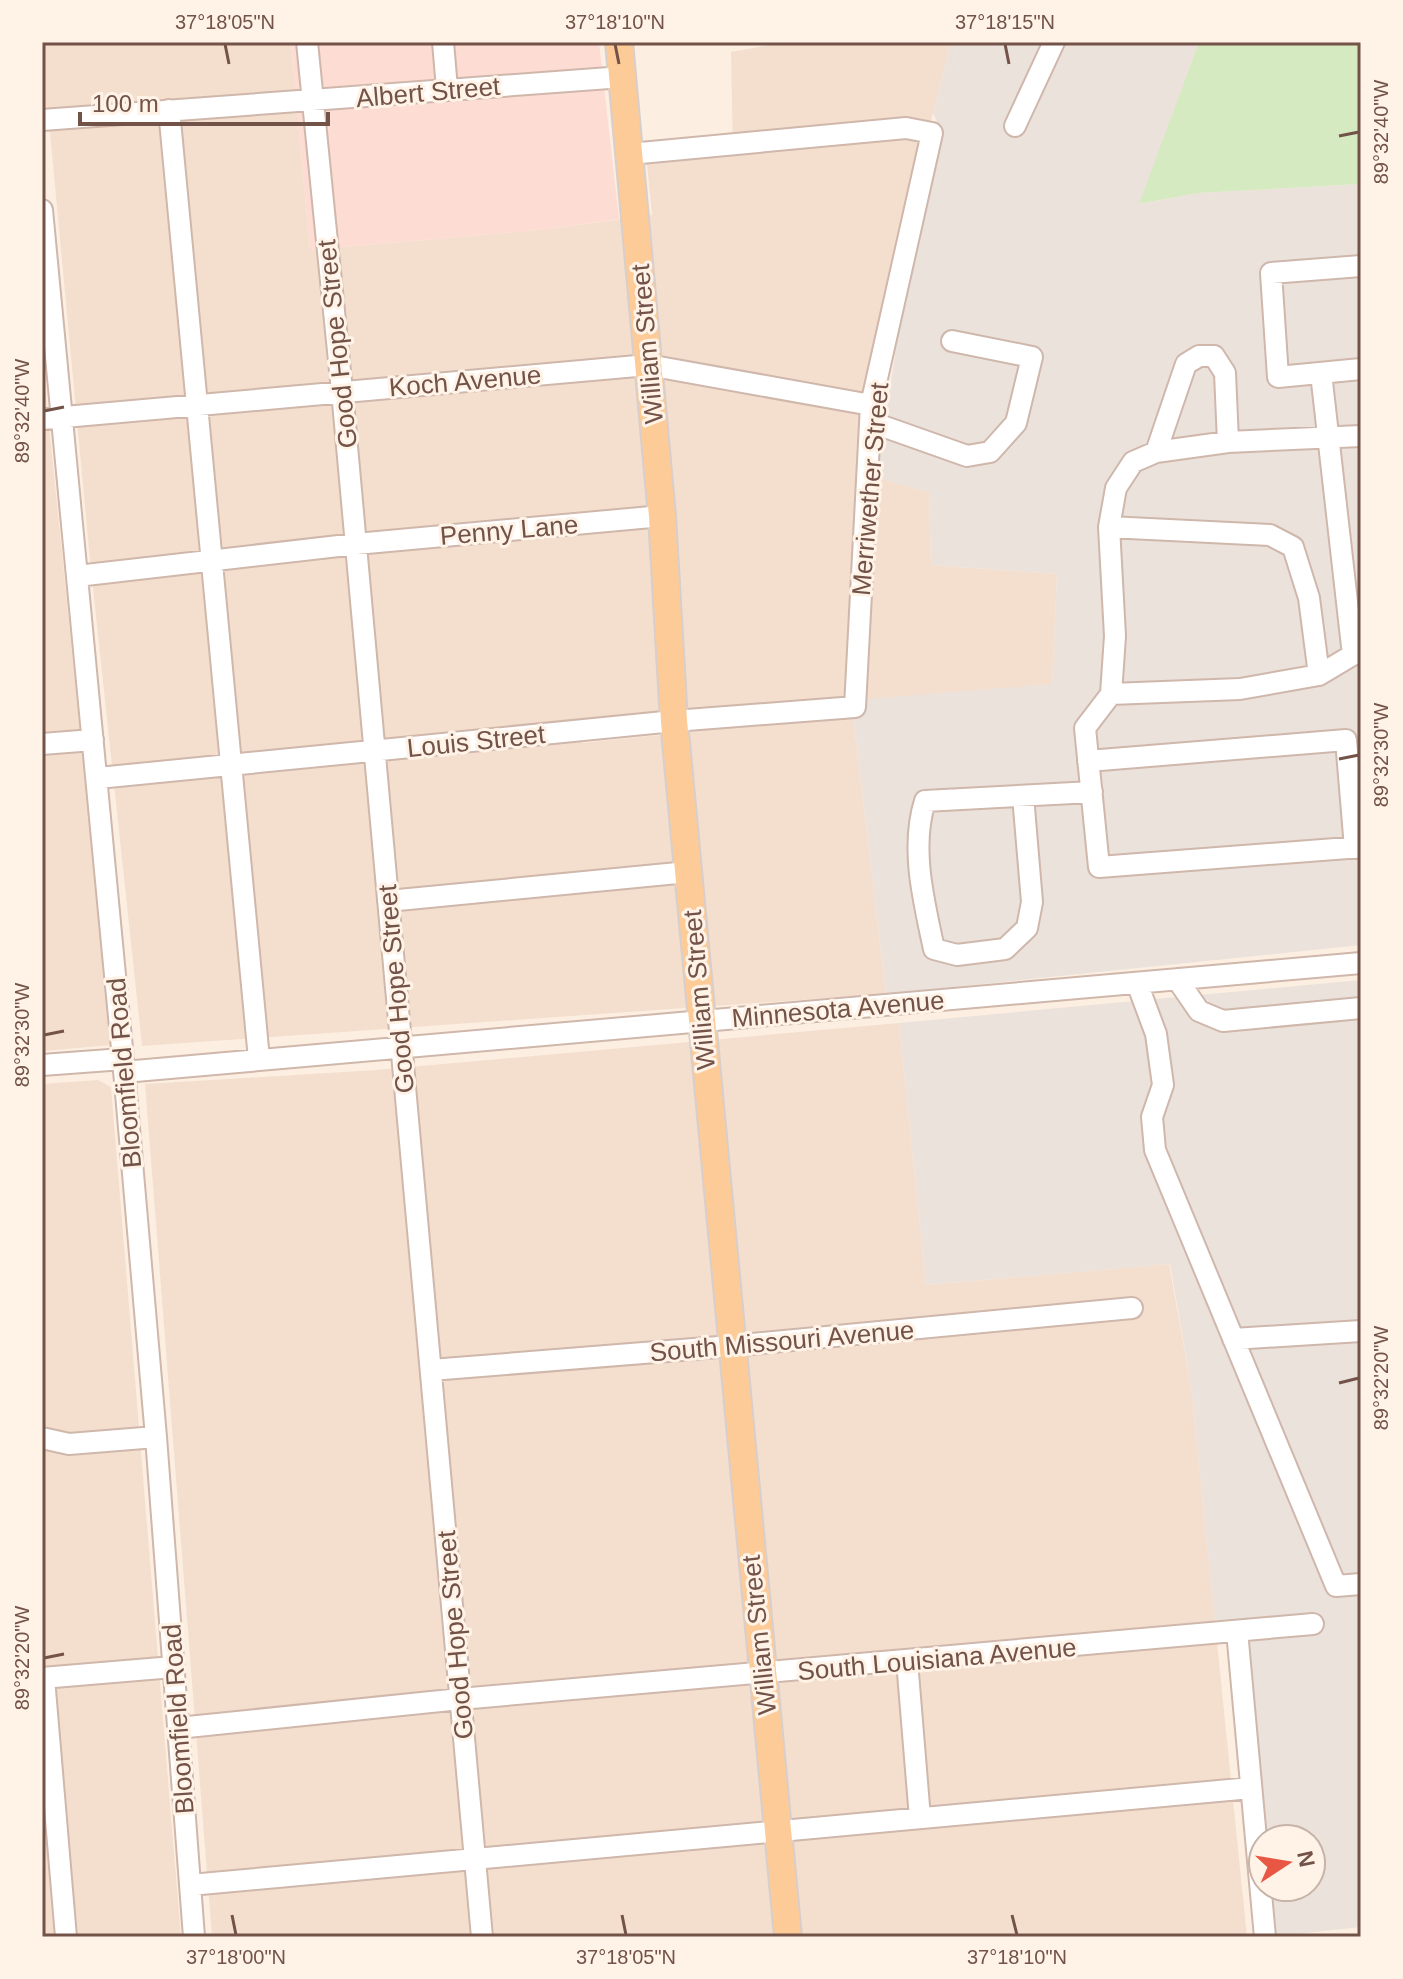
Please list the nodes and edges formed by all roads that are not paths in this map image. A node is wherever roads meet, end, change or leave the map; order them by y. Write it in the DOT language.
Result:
graph roads {
  1 [pos="307,42"];
  2 [pos="443,42"];
  3 [pos="619,42"];
  4 [pos="1054,42"];
  5 [pos="623,77"];
  6 [pos="447,89"];
  7 [pos="313,101"];
  8 [pos="169,110"];
  9 [pos="42,120"];
  10 [pos="1015,126"];
  11 [pos="630,154"];
  12 [pos="42,210"];
  13 [pos="44,262"];
  14 [pos="1361,266"];
  15 [pos="952,341"];
  16 [pos="648,365"];
  17 [pos="1361,369"];
  18 [pos="1321,373"];
  19 [pos="342,391"];
  20 [pos="198,405"];
  21 [pos="871,413"];
  22 [pos="51,418"];
  23 [pos="1361,436"];
  24 [pos="1328,438"];
  25 [pos="1228,442"];
  26 [pos="1156,452"];
  27 [pos="662,516"];
  28 [pos="1109,527"];
  29 [pos="356,544"];
  30 [pos="212,560"];
  31 [pos="77,576"];
  32 [pos="1357,652"];
  33 [pos="1319,675"];
  34 [pos="1111,694"];
  35 [pos="855,707"];
  36 [pos="674,721"];
  37 [pos="93,740"];
  38 [pos="42,744"];
  39 [pos="375,750"];
  40 [pos="1088,761"];
  41 [pos="231,765"];
  42 [pos="98,778"];
  43 [pos="1092,792"];
  44 [pos="1023,796"];
  45 [pos="1358,848"];
  46 [pos="688,872"];
  47 [pos="388,901"];
  48 [pos="1361,963"];
  49 [pos="1177,979"];
  50 [pos="1137,983"];
  51 [pos="1361,1008"];
  52 [pos="702,1021"];
  53 [pos="400,1046"];
  54 [pos="259,1059"];
  55 [pos="42,1065"];
  56 [pos="123,1065"];
  57 [pos="1132,1308"];
  58 [pos="1361,1331"];
  59 [pos="1233,1339"];
  60 [pos="731,1346"];
  61 [pos="431,1370"];
  62 [pos="156,1437"];
  63 [pos="42,1438"];
  64 [pos="1361,1584"];
  65 [pos="1313,1624"];
  66 [pos="1237,1631"];
  67 [pos="907,1661"];
  68 [pos="173,1667"];
  69 [pos="762,1675"];
  70 [pos="43,1678"];
  71 [pos="460,1699"];
  72 [pos="178,1728"];
  73 [pos="1251,1788"];
  74 [pos="920,1818"];
  75 [pos="778,1831"];
  76 [pos="475,1860"];
  77 [pos="190,1885"];
  78 [pos="66,1937"];
  79 [pos="194,1937"];
  80 [pos="482,1937"];
  81 [pos="788,1937"];
  82 [pos="1265,1937"];
  1 -- 7 [label="street, Good Hope Street"];
  2 -- 6 [label="street"];
  3 -- 5 [label="main road, William Street"];
  4 -- 10 [label="street"];
  5 -- 6 [label="street, Albert Street"];
  5 -- 11 [label="main road, William Street"];
  6 -- 7 [label="street, Albert Street"];
  7 -- 8 [label="street, Albert Street"];
  7 -- 19 [label="street, Good Hope Street"];
  8 -- 9 [label="street, Albert Street"];
  8 -- 20 [label="street"];
  11 -- 16 [label="main road, William Street"];
  11 -- 21 [label="street, Merriwether Street"];
  12 -- 13 [label="street, Bloomfield Road"];
  13 -- 22 [label="street, Bloomfield Road"];
  14 -- 18 [label="street"];
  15 -- 21 [label="street, Koch Avenue"];
  16 -- 19 [label="street, Koch Avenue"];
  16 -- 21 [label="street, Koch Avenue"];
  16 -- 27 [label="main road, William Street"];
  17 -- 18 [label="street"];
  18 -- 24 [label="street"];
  19 -- 20 [label="street, Koch Avenue"];
  19 -- 29 [label="street, Good Hope Street"];
  20 -- 22 [label="street, Koch Avenue"];
  20 -- 30 [label="street"];
  21 -- 35 [label="street, Merriwether Street"];
  22 -- 31 [label="street, Bloomfield Road"];
  23 -- 24 [label="street"];
  24 -- 25 [label="street"];
  24 -- 32 [label="street"];
  25 -- 26 [label="street"];
  25 -- 26 [label="street"];
  26 -- 28 [label="street"];
  27 -- 29 [label="street, Penny Lane"];
  27 -- 36 [label="main road, William Street"];
  28 -- 33 [label="street"];
  28 -- 34 [label="street"];
  29 -- 30 [label="street, Penny Lane"];
  29 -- 39 [label="street, Good Hope Street"];
  30 -- 31 [label="street, Penny Lane"];
  30 -- 41 [label="street"];
  31 -- 37 [label="street, Bloomfield Road"];
  32 -- 33 [label="street"];
  33 -- 34 [label="street"];
  34 -- 40 [label="street"];
  35 -- 36 [label="street, Louis Street"];
  36 -- 39 [label="street, Louis Street"];
  36 -- 46 [label="main road, William Street"];
  37 -- 38 [label="street"];
  37 -- 42 [label="street, Bloomfield Road"];
  39 -- 41 [label="street, Louis Street"];
  39 -- 47 [label="street, Good Hope Street"];
  40 -- 43 [label="street"];
  40 -- 45 [label="street"];
  41 -- 42 [label="street, Louis Street"];
  41 -- 54 [label="street"];
  42 -- 56 [label="street, Bloomfield Road"];
  43 -- 44 [label="street"];
  43 -- 45 [label="street"];
  44 -- 44 [label="street"];
  46 -- 47 [label="street"];
  46 -- 52 [label="main road, William Street"];
  47 -- 53 [label="street, Good Hope Street"];
  48 -- 49 [label="street, Minnesota Avenue"];
  49 -- 50 [label="street, Minnesota Avenue"];
  49 -- 51 [label="street"];
  50 -- 52 [label="street, Minnesota Avenue"];
  50 -- 59 [label="street"];
  52 -- 53 [label="street, Minnesota Avenue"];
  52 -- 60 [label="main road, William Street"];
  53 -- 54 [label="street, Minnesota Avenue"];
  53 -- 61 [label="street, Good Hope Street"];
  54 -- 56 [label="street, Minnesota Avenue"];
  55 -- 56 [label="street, Minnesota Avenue"];
  56 -- 62 [label="street, Bloomfield Road"];
  57 -- 60 [label="street, South Missouri Avenue"];
  58 -- 59 [label="street"];
  59 -- 64 [label="street"];
  60 -- 61 [label="street, South Missouri Avenue"];
  60 -- 69 [label="main road, William Street"];
  61 -- 71 [label="street, Good Hope Street"];
  62 -- 63 [label="street"];
  62 -- 68 [label="street, Bloomfield Road"];
  65 -- 66 [label="street, South Louisiana Avenue"];
  66 -- 67 [label="street, South Louisiana Avenue"];
  66 -- 73 [label="street"];
  67 -- 69 [label="street, South Louisiana Avenue"];
  67 -- 74 [label="street"];
  68 -- 70 [label="street"];
  68 -- 72 [label="street, Bloomfield Road"];
  69 -- 71 [label="street, South Louisiana Avenue"];
  69 -- 75 [label="main road, William Street"];
  70 -- 78 [label="street"];
  71 -- 72 [label="street, South Louisiana Avenue"];
  71 -- 76 [label="street, Good Hope Street"];
  72 -- 77 [label="street, Bloomfield Road"];
  73 -- 74 [label="street"];
  73 -- 82 [label="street"];
  74 -- 75 [label="street"];
  75 -- 76 [label="street"];
  75 -- 81 [label="main road, William Street"];
  76 -- 77 [label="street"];
  76 -- 80 [label="street, Good Hope Street"];
  77 -- 79 [label="street, Bloomfield Road"];
}
